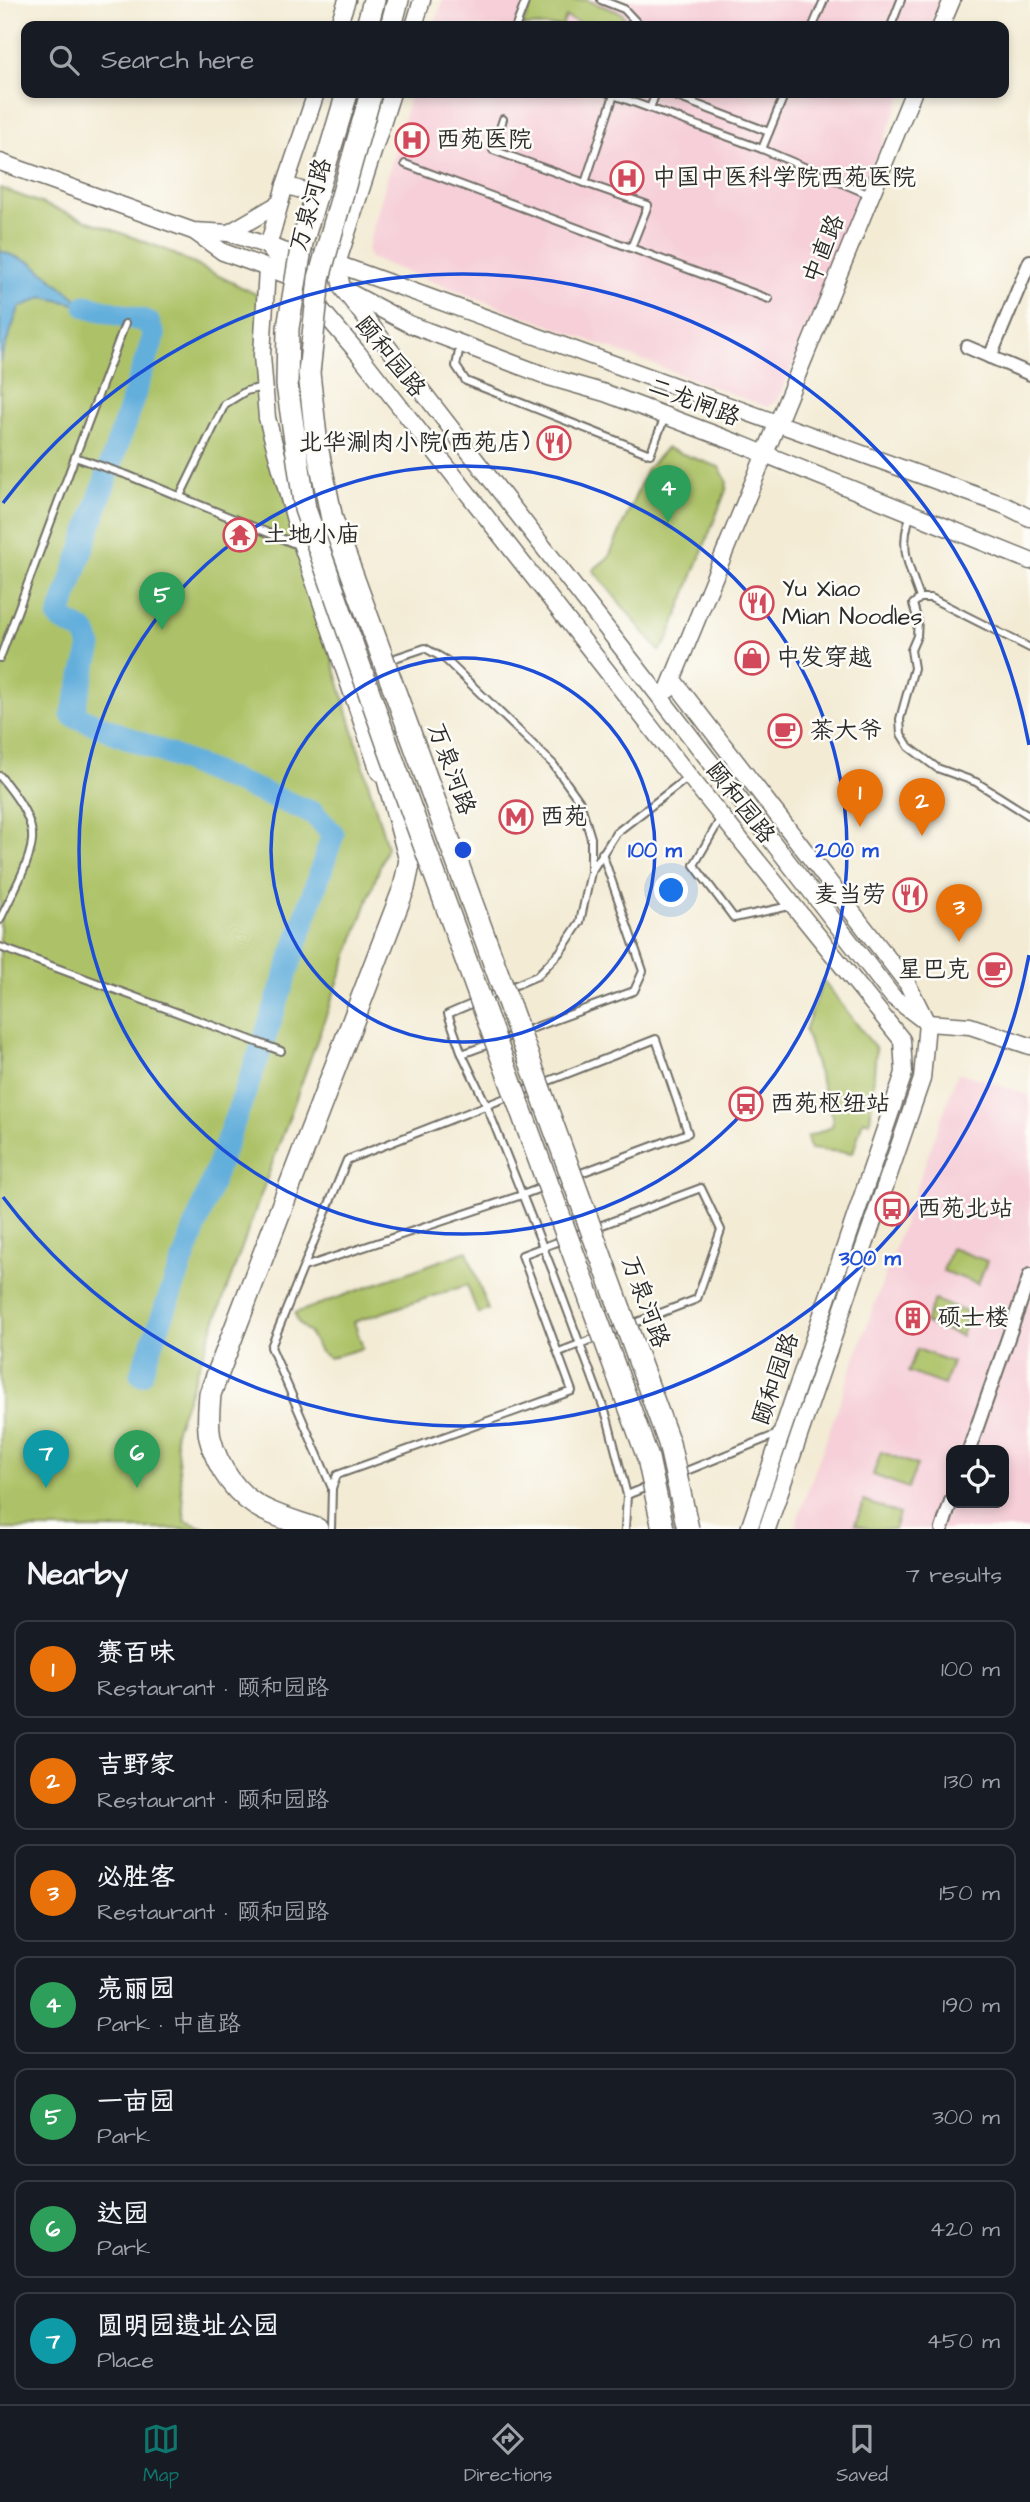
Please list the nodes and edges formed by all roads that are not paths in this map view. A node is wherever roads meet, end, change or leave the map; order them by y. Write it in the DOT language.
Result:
graph roads {
  1 [pos="347,0"];
  2 [pos="374,0"];
  3 [pos="398,0"];
  4 [pos="422,0"];
  5 [pos="526,0"];
  6 [pos="601,0"];
  7 [pos="824,0"];
  8 [pos="901,0"];
  9 [pos="952,0"];
  10 [pos="340,21"];
  11 [pos="368,21"];
  12 [pos="392,21"];
  13 [pos="416,21"];
  14 [pos="518,21"];
  15 [pos="635,21"];
  16 [pos="815,21"];
  17 [pos="893,21"];
  18 [pos="943,21"];
  19 [pos="314,98"];
  20 [pos="346,98"];
  21 [pos="370,98"];
  22 [pos="390,98"];
  23 [pos="610,98"];
  24 [pos="622,98"];
  25 [pos="654,98"];
  26 [pos="680,98"];
  27 [pos="783,98"];
  28 [pos="911,98"];
  29 [pos="650,108"];
  30 [pos="503,119"];
  31 [pos="769,132"];
  32 [pos="762,149"];
  33 [pos="0,162"];
  34 [pos="405,164"];
  35 [pos="585,183"];
  36 [pos="285,185"];
  37 [pos="318,195"];
  38 [pos="871,195"];
  39 [pos="281,203"];
  40 [pos="355,206"];
  41 [pos="193,231"];
  42 [pos="229,233"];
  43 [pos="268,247"];
  44 [pos="631,248"];
  45 [pos="302,257"];
  46 [pos="1030,261"];
  47 [pos="337,264"];
  48 [pos="267,268"];
  49 [pos="297,278"];
  50 [pos="342,288"];
  51 [pos="769,299"];
  52 [pos="125,324"];
  53 [pos="460,344"];
  54 [pos="967,347"];
  55 [pos="990,357"];
  56 [pos="1030,374"];
  57 [pos="264,387"];
  58 [pos="666,416"];
  59 [pos="778,422"];
  60 [pos="764,454"];
  61 [pos="75,457"];
  62 [pos="180,496"];
  63 [pos="912,513"];
  64 [pos="1030,518"];
  65 [pos="302,546"];
  66 [pos="1030,561"];
  67 [pos="920,598"];
  68 [pos="1030,648"];
  69 [pos="0,658"];
  70 [pos="673,680"];
  71 [pos="348,681"];
  72 [pos="664,702"];
  73 [pos="390,752"];
  74 [pos="379,772"];
  75 [pos="0,776"];
  76 [pos="689,776"];
  77 [pos="722,816"];
  78 [pos="1030,816"];
  79 [pos="602,853"];
  80 [pos="591,872"];
  81 [pos="792,906"];
  82 [pos="0,920"];
  83 [pos="0,947"];
  84 [pos="927,1023"];
  85 [pos="902,1040"];
  86 [pos="1030,1046"];
  87 [pos="281,1051"];
  88 [pos="462,1055"];
  89 [pos="486,1104"];
  90 [pos="522,1195"];
  91 [pos="542,1247"];
  92 [pos="304,1267"];
  93 [pos="1030,1275"];
  94 [pos="580,1344"];
  95 [pos="559,1352"];
  96 [pos="782,1433"];
  97 [pos="971,1445"];
  98 [pos="332,1488"];
  99 [pos="627,1495"];
  100 [pos="949,1508"];
  101 [pos="317,1529"];
  102 [pos="331,1529"];
  103 [pos="625,1529"];
  104 [pos="663,1529"];
  105 [pos="688,1529"];
  106 [pos="749,1529"];
  107 [pos="767,1529"];
  108 [pos="942,1529"];
  1 -- 10 [label="main road"];
  2 -- 11 [label="highway"];
  3 -- 12 [label="highway"];
  4 -- 13 [label="main road"];
  5 -- 14 [label="lane"];
  6 -- 15 [label="lane"];
  7 -- 16 [label="lane"];
  8 -- 17 [label="lane"];
  9 -- 18 [label="main road"];
  19 -- 36 [label="main road, 万泉河路"];
  20 -- 73 [label="highway, 万泉河路, bridge"];
  21 -- 105 [label="highway, 万泉河路, bridge"];
  22 -- 40 [label="main road, 万泉河路"];
  23 -- 35 [label="lane"];
  24 -- 29 [label="lane"];
  25 -- 29 [label="lane"];
  26 -- 31 [label="lane"];
  27 -- 31 [label="lane"];
  28 -- 38 [label="main road, 中直路"];
  29 -- 32 [label="lane"];
  30 -- 35 [label="lane"];
  31 -- 32 [label="lane"];
  32 -- 38 [label="lane"];
  33 -- 41 [label="main road"];
  34 -- 44 [label="lane"];
  35 -- 44 [label="lane"];
  36 -- 37 [label="main road"];
  36 -- 39 [label="main road, 万泉河路"];
  37 -- 40 [label="main road"];
  37 -- 45 [label="main road"];
  38 -- 59 [label="main road, 中直路"];
  39 -- 42 [label="main road"];
  39 -- 43 [label="main road, 万泉河路"];
  40 -- 47 [label="main road, 万泉河路"];
  41 -- 42 [label="main road"];
  41 -- 48 [label="main road"];
  42 -- 43 [label="main road"];
  43 -- 45 [label="main road, 二龙闸路"];
  43 -- 49 [label="main road, 颐和园路"];
  44 -- 51 [label="lane"];
  45 -- 47 [label="main road, 二龙闸路"];
  45 -- 49 [label="main road"];
  46 -- 55 [label="street"];
  47 -- 50 [label="main road"];
  47 -- 59 [label="main road, 二龙闸路"];
  48 -- 49 [label="main road"];
  48 -- 57 [label="main road"];
  49 -- 50 [label="main road, 二龙闸路"];
  49 -- 76 [label="main road, 颐和园路"];
  50 -- 53 [label="main road, 二龙闸路"];
  50 -- 72 [label="main road, 颐和园路"];
  52 -- 61 [label="lane"];
  53 -- 58 [label="main road, 二龙闸路"];
  53 -- 58 [label="lane"];
  54 -- 55 [label="street"];
  55 -- 56 [label="street"];
  57 -- 62 [label="lane"];
  57 -- 65 [label="main road"];
  58 -- 60 [label="main road, 二龙闸路"];
  59 -- 60 [label="main road, 中直路"];
  59 -- 64 [label="main road, 二龙闸路"];
  60 -- 63 [label="main road, 二龙闸路"];
  60 -- 70 [label="main road"];
  61 -- 62 [label="lane"];
  61 -- 69 [label="lane"];
  62 -- 65 [label="lane"];
  63 -- 66 [label="main road, 二龙闸路"];
  63 -- 67 [label="lane"];
  65 -- 71 [label="main road"];
  67 -- 68 [label="lane"];
  67 -- 78 [label="lane"];
  70 -- 72 [label="main road"];
  70 -- 84 [label="main road, 颐和园路"];
  71 -- 74 [label="main road"];
  71 -- 80 [label="lane"];
  72 -- 84 [label="main road, 颐和园路"];
  73 -- 101 [label="highway"];
  73 -- 104 [label="highway, 万泉河路, bridge"];
  75 -- 82 [label="lane"];
  76 -- 77 [label="main road, 颐和园路"];
  76 -- 79 [label="lane"];
  77 -- 81 [label="main road, 颐和园路"];
  77 -- 81 [label="lane"];
  79 -- 80 [label="lane"];
  79 -- 88 [label="lane"];
  80 -- 88 [label="lane"];
  81 -- 85 [label="main road, 颐和园路"];
  83 -- 87 [label="lane"];
  84 -- 85 [label="main road"];
  84 -- 86 [label="main road"];
  84 -- 107 [label="main road, 颐和园路"];
  85 -- 96 [label="main road, 颐和园路"];
  88 -- 89 [label="lane"];
  89 -- 90 [label="lane"];
  89 -- 90 [label="lane"];
  89 -- 92 [label="lane"];
  90 -- 91 [label="lane"];
  90 -- 92 [label="lane"];
  91 -- 94 [label="lane"];
  91 -- 94 [label="lane"];
  91 -- 95 [label="lane"];
  92 -- 98 [label="lane"];
  93 -- 97 [label="street"];
  94 -- 95 [label="lane"];
  94 -- 99 [label="lane"];
  95 -- 98 [label="lane"];
  96 -- 99 [label="lane"];
  96 -- 106 [label="main road, 颐和园路"];
  98 -- 102 [label="lane"];
  99 -- 103 [label="lane"];
  100 -- 108 [label="street"];
}
